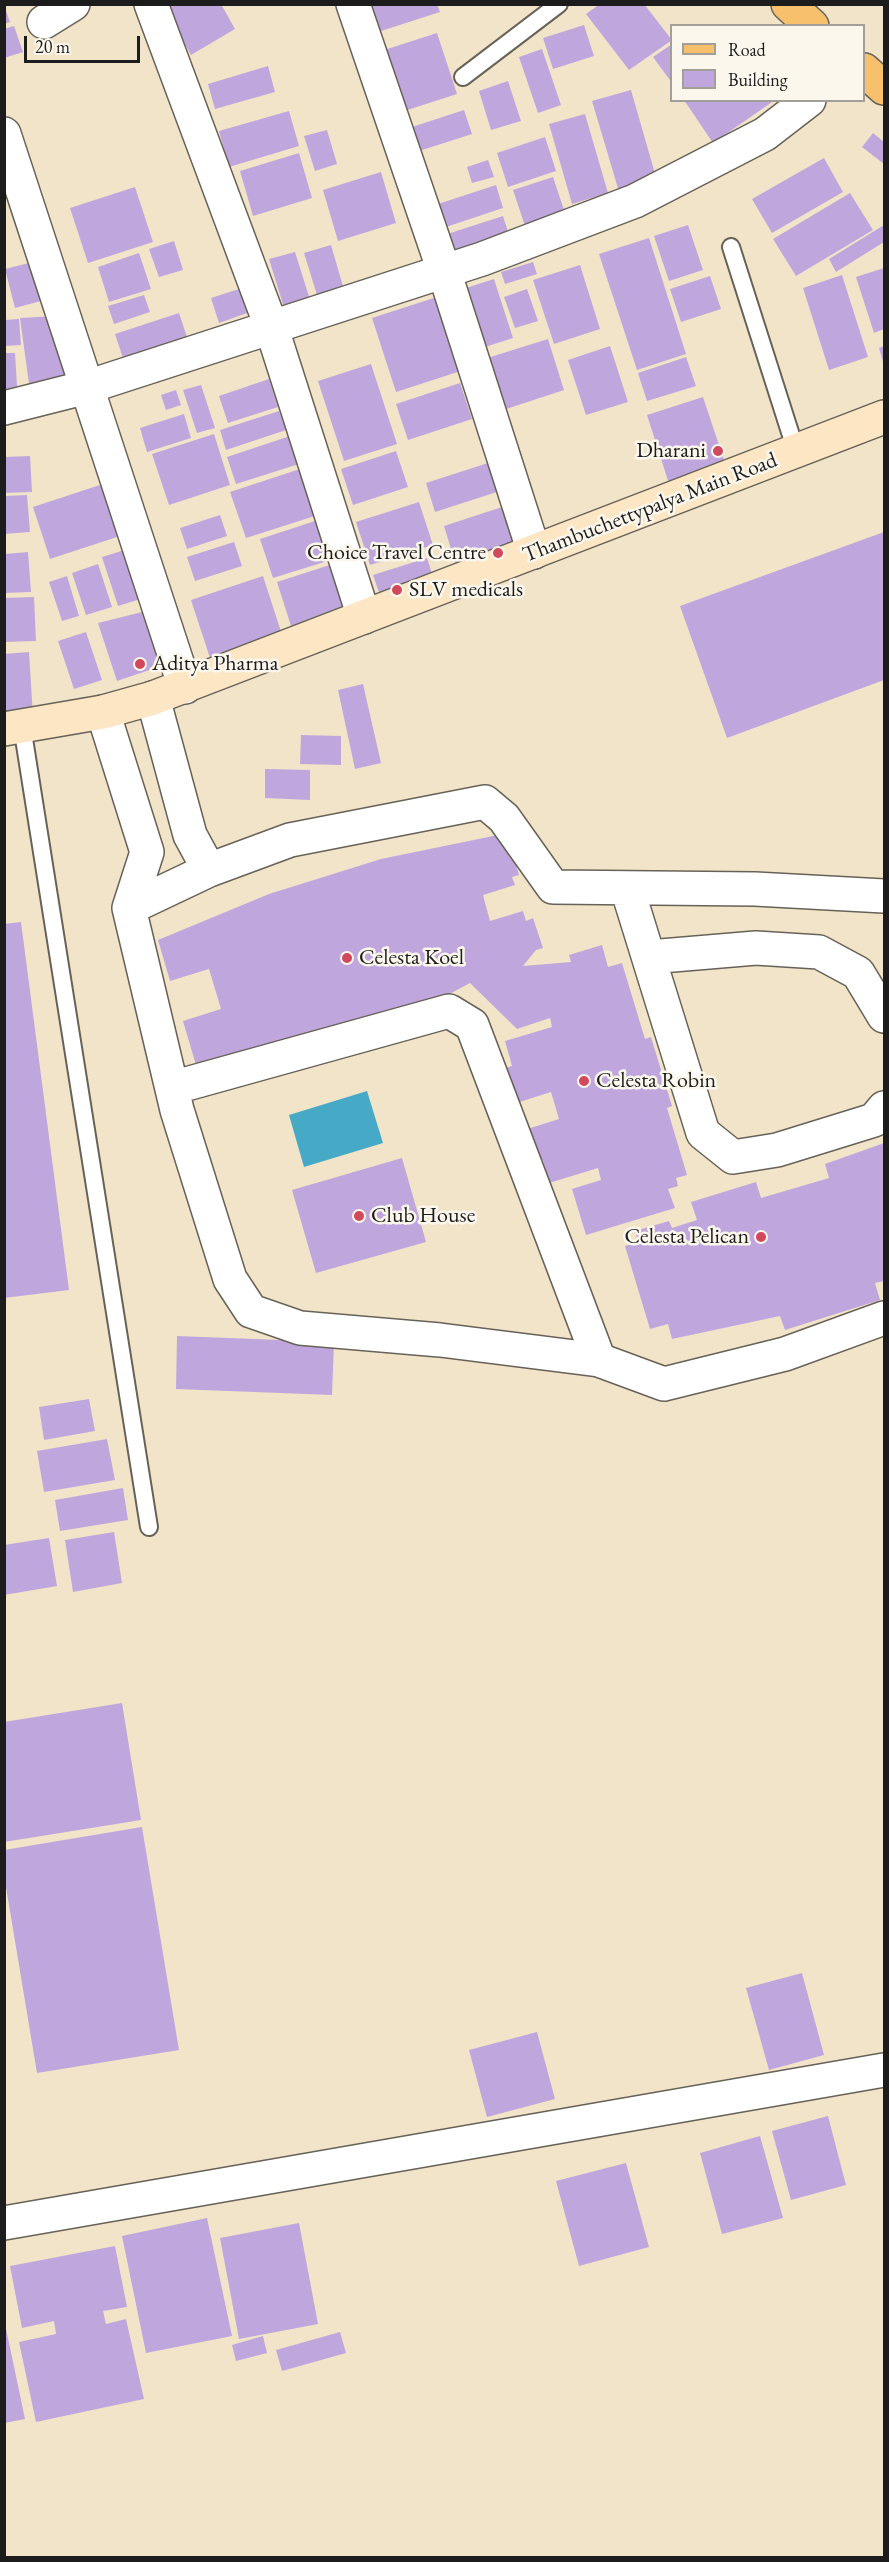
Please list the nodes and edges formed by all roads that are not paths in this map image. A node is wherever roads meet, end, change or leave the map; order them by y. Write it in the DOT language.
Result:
graph roads {
  1 [pos="73,4"];
  2 [pos="151,4"];
  3 [pos="353,4"];
  4 [pos="559,4"];
  5 [pos="788,4"];
  6 [pos="44,22"];
  7 [pos="810,24"];
  8 [pos="865,71"];
  9 [pos="463,77"];
  10 [pos="885,88"];
  11 [pos="806,102"];
  12 [pos="4,134"];
  13 [pos="731,247"];
  14 [pos="444,271"];
  15 [pos="271,326"];
  16 [pos="87,387"];
  17 [pos="4,408"];
  18 [pos="885,417"];
  19 [pos="796,451"];
  20 [pos="534,552"];
  21 [pos="364,617"];
  22 [pos="185,687"];
  23 [pos="153,698"];
  24 [pos="103,712"];
  25 [pos="13,728"];
  26 [pos="209,870"];
  27 [pos="627,888"];
  28 [pos="885,896"];
  29 [pos="129,908"];
  30 [pos="649,957"];
  31 [pos="885,1016"];
  32 [pos="172,1088"];
  33 [pos="885,1108"];
  34 [pos="885,1318"];
  35 [pos="600,1360"];
  36 [pos="149,1527"];
  37 [pos="885,2070"];
  38 [pos="4,2223"];
  1 -- 6 [label="street"];
  2 -- 15 [label="street"];
  3 -- 14 [label="street"];
  4 -- 9 [label="lane"];
  5 -- 7 [label="main road"];
  8 -- 10 [label="main road"];
  11 -- 14 [label="street"];
  12 -- 16 [label="street"];
  13 -- 19 [label="lane"];
  14 -- 15 [label="street"];
  14 -- 20 [label="street"];
  15 -- 16 [label="street"];
  15 -- 21 [label="street"];
  16 -- 17 [label="street"];
  16 -- 22 [label="street"];
  18 -- 19 [label="main road, Thambuchettypalya Main Road"];
  19 -- 20 [label="main road, Thambuchettypalya Main Road"];
  20 -- 21 [label="main road, Thambuchettypalya Main Road"];
  21 -- 22 [label="main road, Thambuchettypalya Main Road"];
  22 -- 23 [label="main road, Thambuchettypalya Main Road"];
  23 -- 24 [label="main road, Thambuchettypalya Main Road"];
  23 -- 26 [label="street"];
  24 -- 25 [label="main road, Thambuchettypalya Main Road"];
  24 -- 29 [label="street"];
  25 -- 36 [label="lane"];
  26 -- 27 [label="street"];
  26 -- 29 [label="street"];
  27 -- 28 [label="street"];
  27 -- 30 [label="street"];
  29 -- 32 [label="street"];
  30 -- 31 [label="street"];
  30 -- 33 [label="street"];
  32 -- 35 [label="street"];
  32 -- 35 [label="street"];
  34 -- 35 [label="street"];
  37 -- 38 [label="street"];
}
